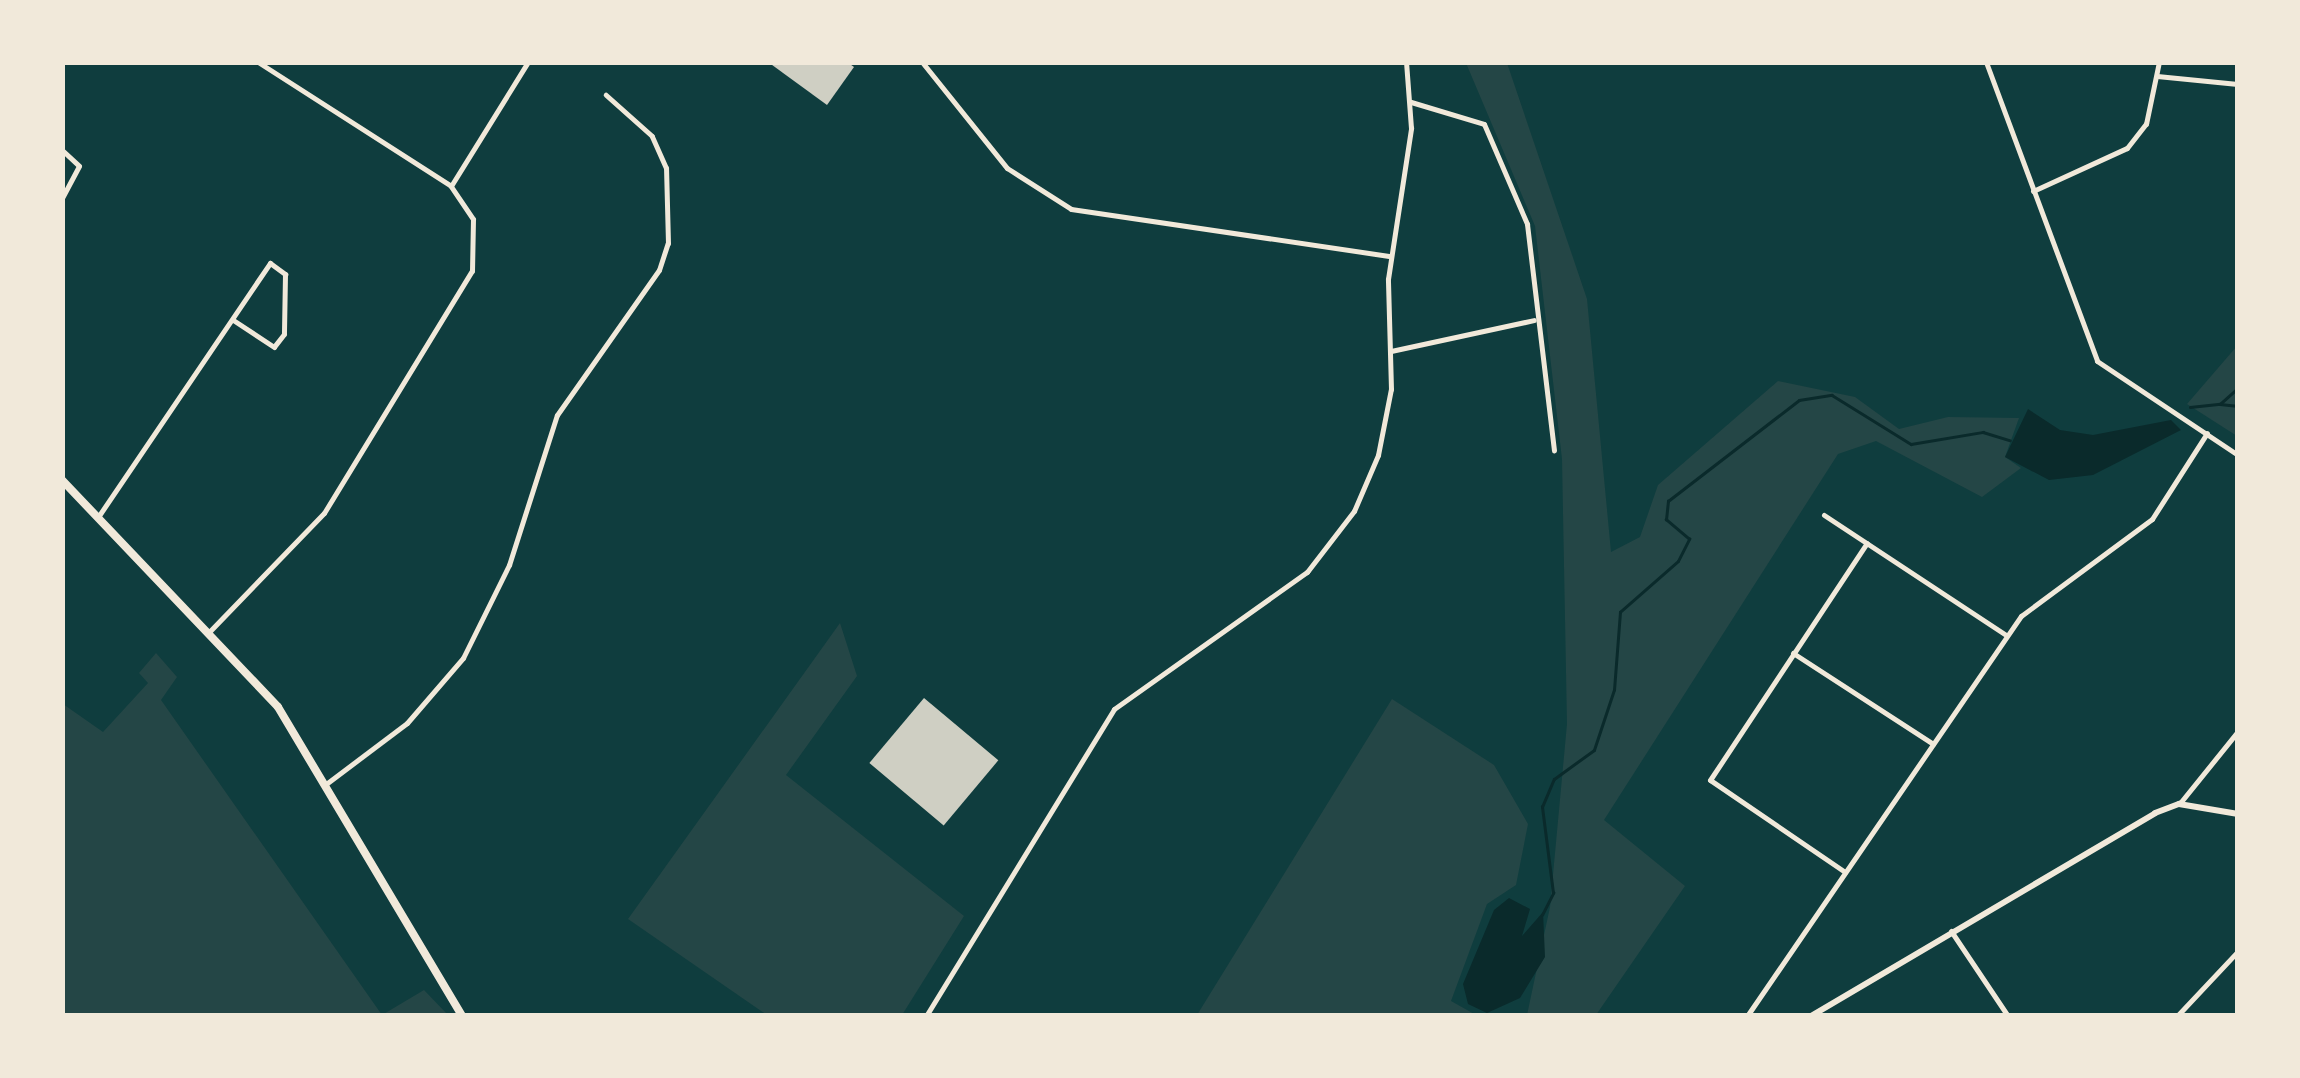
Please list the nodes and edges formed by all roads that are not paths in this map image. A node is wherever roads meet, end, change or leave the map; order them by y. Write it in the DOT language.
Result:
graph roads {
  1 [pos="258,62"];
  2 [pos="528,62"];
  3 [pos="922,62"];
  4 [pos="1406,62"];
  5 [pos="1986,62"];
  6 [pos="2158,62"];
  7 [pos="2157,76"];
  8 [pos="2238,84"];
  9 [pos="606,95"];
  10 [pos="1411,102"];
  11 [pos="62,150"];
  12 [pos="452,186"];
  13 [pos="2033,191"];
  14 [pos="62,198"];
  15 [pos="1391,256"];
  16 [pos="232,320"];
  17 [pos="1534,320"];
  18 [pos="1390,351"];
  19 [pos="2207,433"];
  20 [pos="1554,450"];
  21 [pos="2238,455"];
  22 [pos="62,480"];
  23 [pos="1824,515"];
  24 [pos="98,517"];
  25 [pos="1868,543"];
  26 [pos="210,631"];
  27 [pos="2006,635"];
  28 [pos="1793,653"];
  29 [pos="2238,731"];
  30 [pos="1933,744"];
  31 [pos="326,784"];
  32 [pos="2179,804"];
  33 [pos="2238,814"];
  34 [pos="1845,872"];
  35 [pos="1952,931"];
  36 [pos="2238,951"];
  37 [pos="462,1016"];
  38 [pos="926,1016"];
  39 [pos="1747,1016"];
  40 [pos="1812,1016"];
  41 [pos="2008,1016"];
  42 [pos="2177,1016"];
  1 -- 12 [label="street"];
  2 -- 12 [label="street"];
  3 -- 15 [label="street"];
  4 -- 10 [label="street"];
  5 -- 13 [label="street"];
  6 -- 7 [label="street"];
  7 -- 8 [label="street"];
  7 -- 13 [label="street"];
  9 -- 31 [label="street"];
  10 -- 15 [label="street"];
  10 -- 17 [label="street"];
  11 -- 14 [label="street"];
  12 -- 26 [label="street"];
  13 -- 19 [label="street"];
  15 -- 18 [label="street"];
  16 -- 16 [label="street"];
  16 -- 24 [label="street"];
  17 -- 18 [label="street"];
  17 -- 20 [label="street"];
  18 -- 38 [label="street"];
  19 -- 21 [label="street"];
  19 -- 27 [label="street"];
  22 -- 24 [label="main road"];
  23 -- 25 [label="street"];
  24 -- 26 [label="main road"];
  25 -- 27 [label="street"];
  25 -- 28 [label="street"];
  26 -- 31 [label="main road"];
  27 -- 30 [label="street"];
  28 -- 30 [label="street"];
  28 -- 34 [label="street"];
  29 -- 32 [label="street"];
  30 -- 34 [label="street"];
  31 -- 37 [label="main road"];
  32 -- 33 [label="main road"];
  32 -- 35 [label="main road"];
  34 -- 39 [label="street"];
  35 -- 40 [label="main road"];
  35 -- 41 [label="street"];
  36 -- 42 [label="street"];
}
